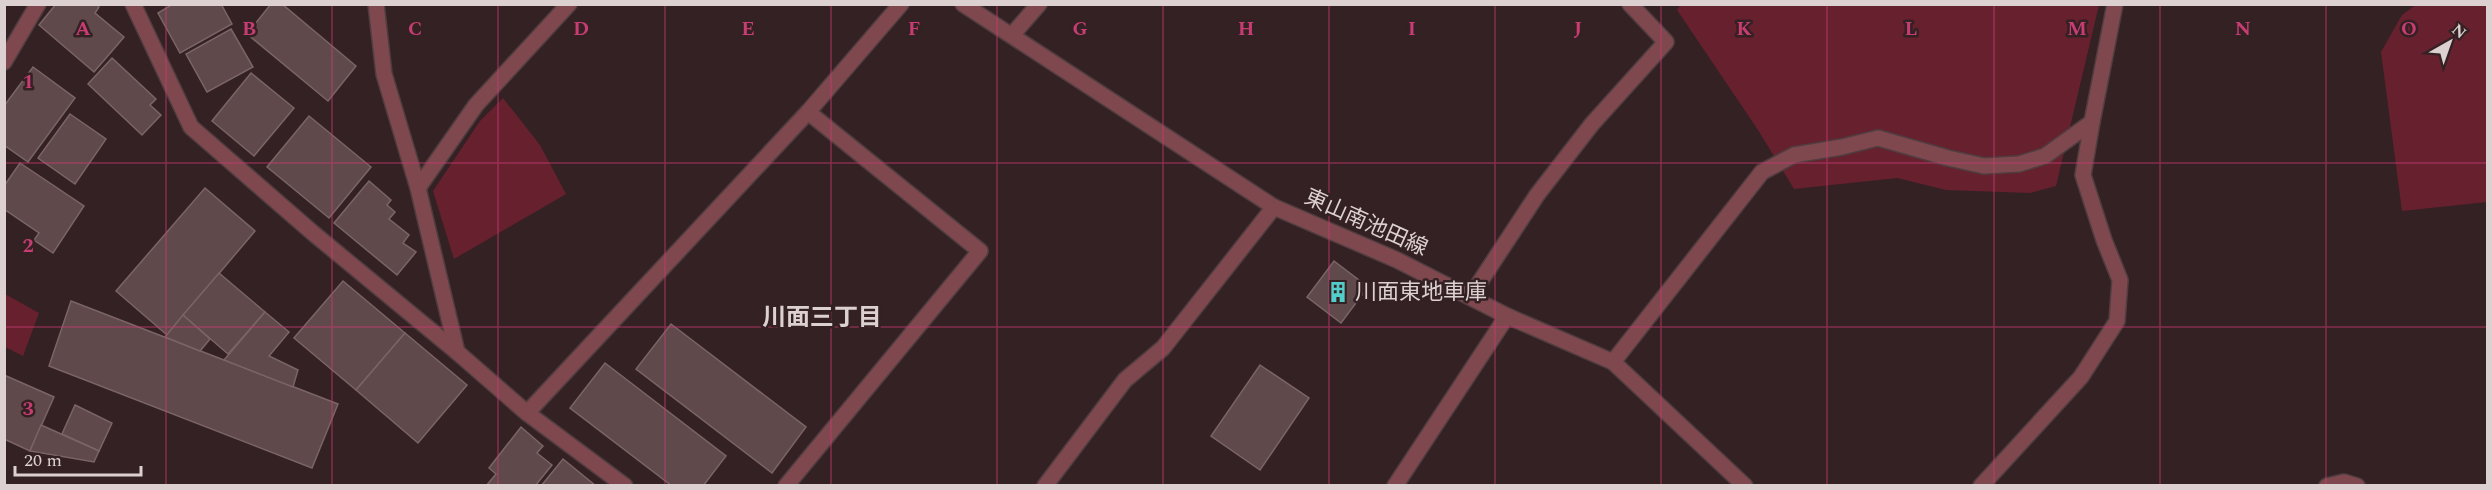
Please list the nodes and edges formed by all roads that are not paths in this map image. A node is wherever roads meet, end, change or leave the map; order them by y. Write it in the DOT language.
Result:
graph roads {
  1 [pos="38,4"];
  2 [pos="133,4"];
  3 [pos="376,4"];
  4 [pos="569,4"];
  5 [pos="901,4"];
  6 [pos="963,4"];
  7 [pos="1039,4"];
  8 [pos="1629,4"];
  9 [pos="2115,4"];
  10 [pos="1012,35"];
  11 [pos="4,62"];
  12 [pos="808,112"];
  13 [pos="2092,122"];
  14 [pos="418,188"];
  15 [pos="1274,207"];
  16 [pos="1470,297"];
  17 [pos="1507,316"];
  18 [pos="457,352"];
  19 [pos="1613,362"];
  20 [pos="527,413"];
  21 [pos="625,486"];
  22 [pos="786,486"];
  23 [pos="1045,486"];
  24 [pos="1395,486"];
  25 [pos="1745,486"];
  26 [pos="1981,486"];
  27 [pos="2328,486"];
  28 [pos="2357,486"];
  1 -- 11 [label="street"];
  2 -- 18 [label="street"];
  3 -- 14 [label="street"];
  4 -- 14 [label="street"];
  5 -- 12 [label="street"];
  6 -- 10 [label="street, 東山南池田線"];
  7 -- 10 [label="street"];
  8 -- 16 [label="street"];
  9 -- 13 [label="street"];
  10 -- 15 [label="street, 東山南池田線"];
  12 -- 20 [label="street"];
  12 -- 22 [label="street"];
  13 -- 19 [label="street"];
  13 -- 26 [label="street"];
  14 -- 18 [label="street"];
  15 -- 16 [label="street, 東山南池田線"];
  15 -- 23 [label="street"];
  16 -- 17 [label="street, 東山南池田線"];
  17 -- 19 [label="street, 東山南池田線"];
  17 -- 24 [label="street"];
  18 -- 20 [label="street"];
  19 -- 25 [label="street, 東山南池田線"];
  20 -- 21 [label="street"];
  27 -- 28 [label="street"];
}
